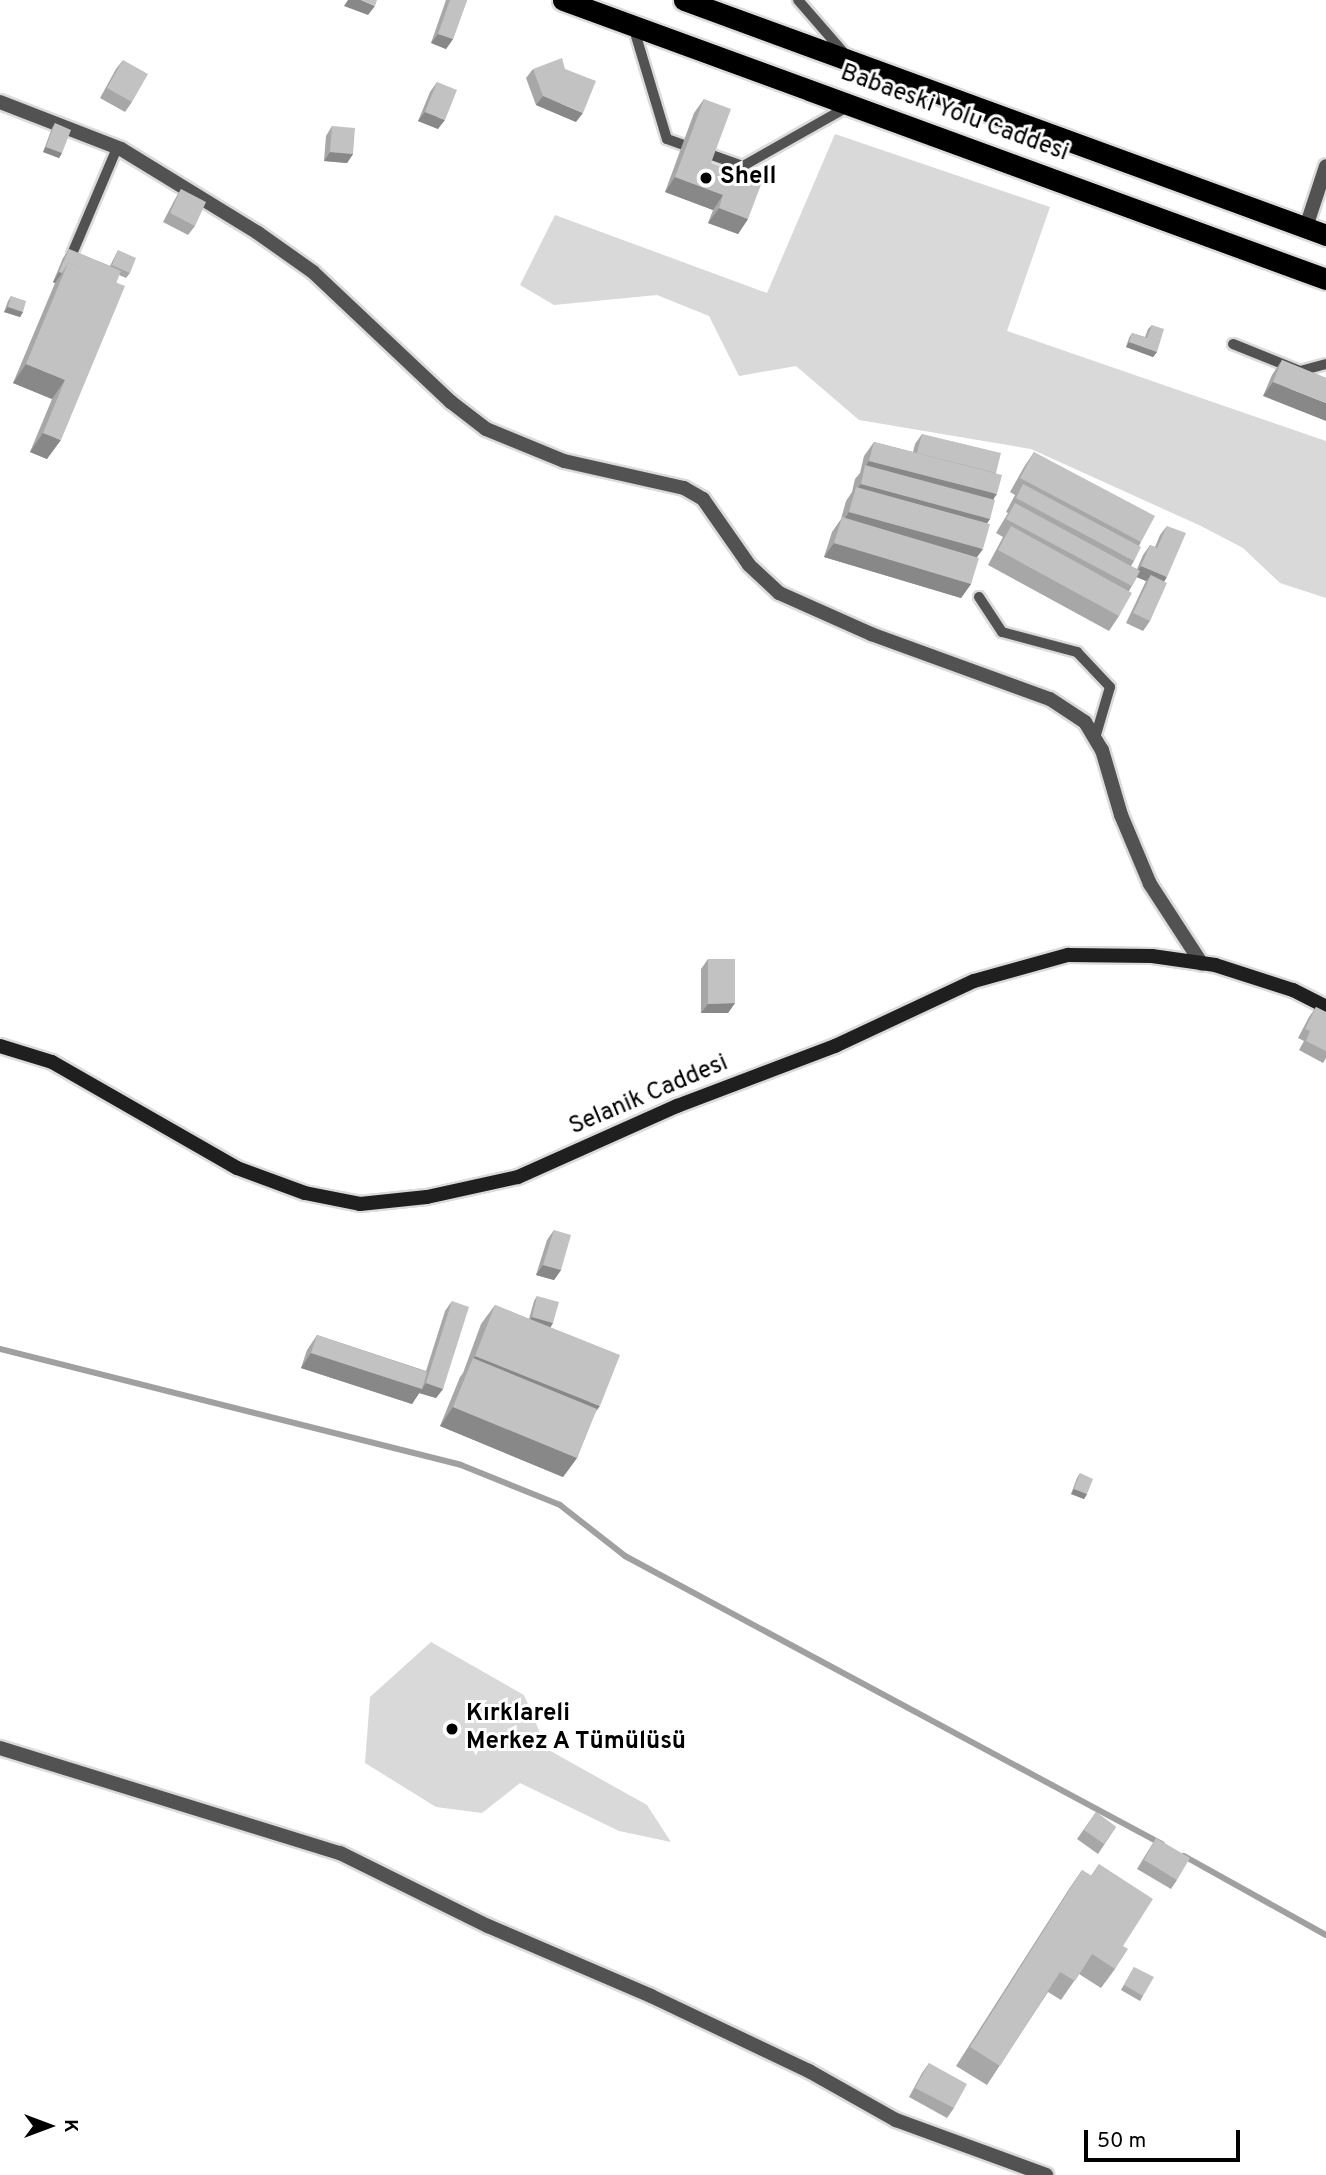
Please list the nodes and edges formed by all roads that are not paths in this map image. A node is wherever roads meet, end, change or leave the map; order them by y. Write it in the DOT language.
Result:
graph roads {
  1 [pos="563,0"];
  2 [pos="684,0"];
  3 [pos="799,0"];
  4 [pos="633,25"];
  5 [pos="850,60"];
  6 [pos="0,102"];
  7 [pos="851,105"];
  8 [pos="117,148"];
  9 [pos="1326,166"];
  10 [pos="1306,228"];
  11 [pos="1326,235"];
  12 [pos="72,254"];
  13 [pos="1326,279"];
  14 [pos="1233,344"];
  15 [pos="1326,364"];
  16 [pos="979,597"];
  17 [pos="1095,738"];
  18 [pos="1202,964"];
  19 [pos="1326,1007"];
  20 [pos="0,1046"];
  21 [pos="0,1748"];
  22 [pos="1046,2175"];
  1 -- 4 [label="highway, Babaeski Yolu Caddesi"];
  2 -- 5 [label="highway, Babaeski Yolu Caddesi"];
  3 -- 5 [label="lane"];
  4 -- 7 [label="highway, Babaeski Yolu Caddesi"];
  4 -- 7 [label="lane"];
  5 -- 10 [label="highway, Babaeski Yolu Caddesi"];
  6 -- 8 [label="street"];
  7 -- 13 [label="highway, Babaeski Yolu Caddesi"];
  8 -- 12 [label="lane"];
  8 -- 17 [label="street"];
  9 -- 10 [label="street"];
  10 -- 11 [label="highway, Babaeski Yolu Caddesi"];
  14 -- 15 [label="lane"];
  16 -- 17 [label="lane"];
  17 -- 18 [label="street"];
  18 -- 19 [label="street, Selanik Caddesi"];
  18 -- 20 [label="street, Selanik Caddesi"];
  21 -- 22 [label="street"];
}
